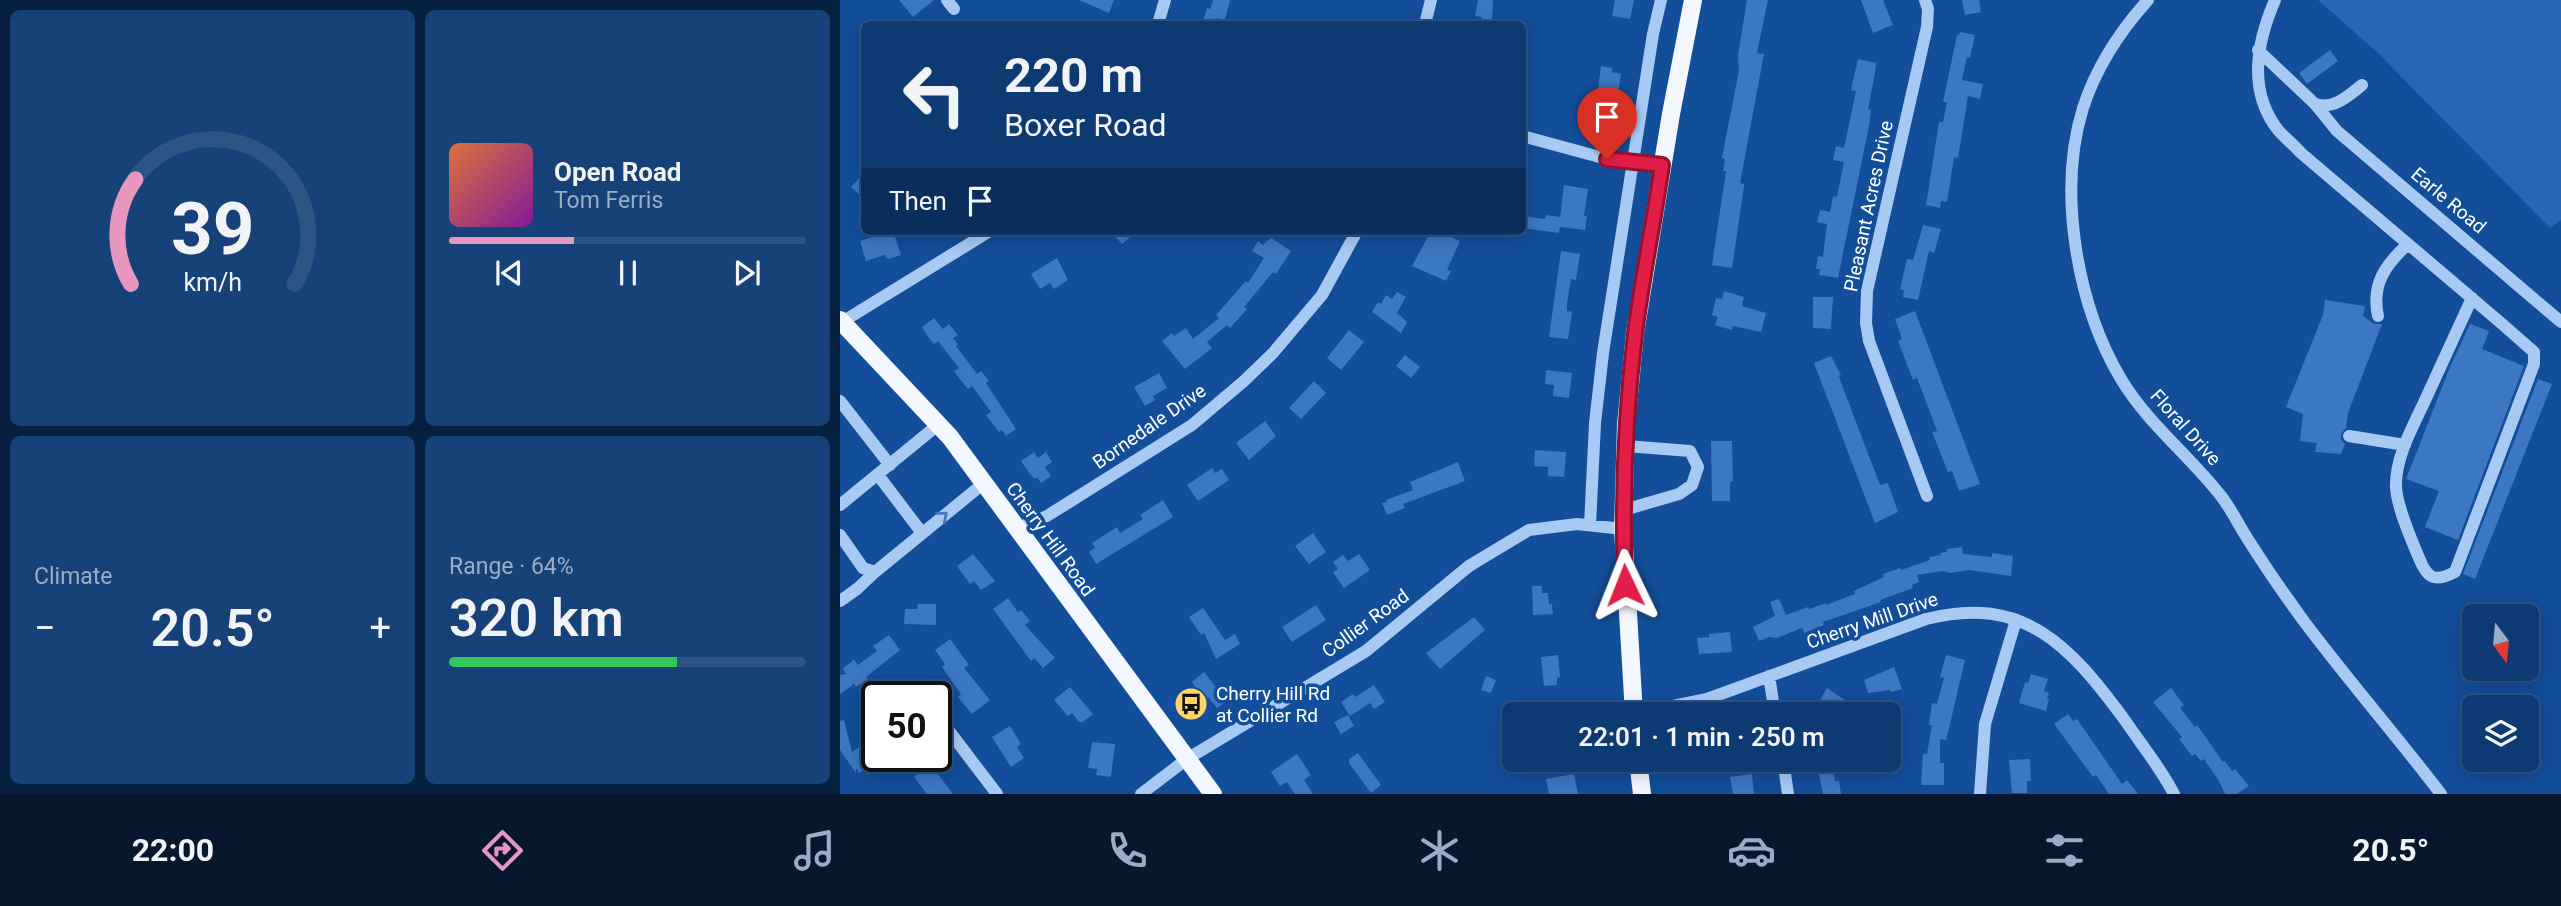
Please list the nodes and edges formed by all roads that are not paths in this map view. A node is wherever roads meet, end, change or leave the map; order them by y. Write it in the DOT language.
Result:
graph roads {
  1 [pos="1164,0"];
  2 [pos="1431,0"];
  3 [pos="1661,0"];
  4 [pos="1693,0"];
  5 [pos="1925,0"];
  6 [pos="2148,0"];
  7 [pos="2274,0"];
  8 [pos="1159,21"];
  9 [pos="1426,21"];
  10 [pos="2258,50"];
  11 [pos="2362,85"];
  12 [pos="2315,104"];
  13 [pos="1526,137"];
  14 [pos="1632,163"];
  15 [pos="1662,165"];
  16 [pos="983,235"];
  17 [pos="1355,235"];
  18 [pos="2409,244"];
  19 [pos="2472,298"];
  20 [pos="2378,316"];
  21 [pos="841,321"];
  22 [pos="2561,322"];
  23 [pos="840,401"];
  24 [pos="939,424"];
  25 [pos="2349,436"];
  26 [pos="2405,445"];
  27 [pos="1626,446"];
  28 [pos="890,465"];
  29 [pos="878,475"];
  30 [pos="984,483"];
  31 [pos="1927,496"];
  32 [pos="840,505"];
  33 [pos="1624,510"];
  34 [pos="1590,525"];
  35 [pos="1018,528"];
  36 [pos="1623,529"];
  37 [pos="922,533"];
  38 [pos="840,535"];
  39 [pos="875,572"];
  40 [pos="840,601"];
  41 [pos="2016,620"];
  42 [pos="1769,676"];
  43 [pos="1633,702"];
  44 [pos="1692,702"];
  45 [pos="1773,702"];
  46 [pos="952,735"];
  47 [pos="1187,759"];
  48 [pos="1640,772"];
  49 [pos="1785,772"];
  50 [pos="997,794"];
  51 [pos="1141,794"];
  52 [pos="1213,794"];
  53 [pos="1643,794"];
  54 [pos="1788,794"];
  55 [pos="1980,794"];
  56 [pos="2175,794"];
  57 [pos="2441,794"];
  1 -- 8 [label="street"];
  2 -- 9 [label="street"];
  3 -- 14 [label="street"];
  4 -- 15 [label="main road"];
  5 -- 31 [label="street, Pleasant Acres Drive"];
  6 -- 57 [label="street, Floral Drive"];
  7 -- 10 [label="street"];
  10 -- 12 [label="street, Earle Road"];
  10 -- 18 [label="street"];
  11 -- 12 [label="street"];
  12 -- 22 [label="street, Earle Road"];
  13 -- 14 [label="street"];
  14 -- 15 [label="street"];
  14 -- 34 [label="street"];
  15 -- 27 [label="main road"];
  16 -- 21 [label="street"];
  17 -- 35 [label="street, Bornedale Drive"];
  18 -- 19 [label="street"];
  18 -- 20 [label="street"];
  19 -- 26 [label="street"];
  19 -- 26 [label="street"];
  21 -- 24 [label="main road, Cherry Hill Road"];
  23 -- 28 [label="street"];
  24 -- 28 [label="street"];
  24 -- 30 [label="main road, Cherry Hill Road"];
  25 -- 26 [label="street"];
  27 -- 33 [label="main road"];
  27 -- 33 [label="street"];
  28 -- 29 [label="street"];
  29 -- 32 [label="street"];
  29 -- 37 [label="street"];
  30 -- 35 [label="main road, Cherry Hill Road"];
  37 -- 30 [label="street, one-way"];
  33 -- 36 [label="main road"];
  34 -- 36 [label="street, Collier Road"];
  34 -- 47 [label="street, Collier Road"];
  35 -- 47 [label="main road, Cherry Hill Road"];
  36 -- 43 [label="main road"];
  37 -- 39 [label="street"];
  38 -- 39 [label="street"];
  39 -- 40 [label="street"];
  41 -- 42 [label="street, Cherry Mill Drive"];
  41 -- 55 [label="street"];
  41 -- 56 [label="street, Cherry Mill Drive"];
  42 -- 44 [label="street, Cherry Mill Drive"];
  42 -- 45 [label="street"];
  46 -- 50 [label="street"];
  47 -- 51 [label="street, Collier Road"];
  47 -- 52 [label="main road, Cherry Hill Road"];
  48 -- 53 [label="main road"];
  49 -- 54 [label="street"];
}
